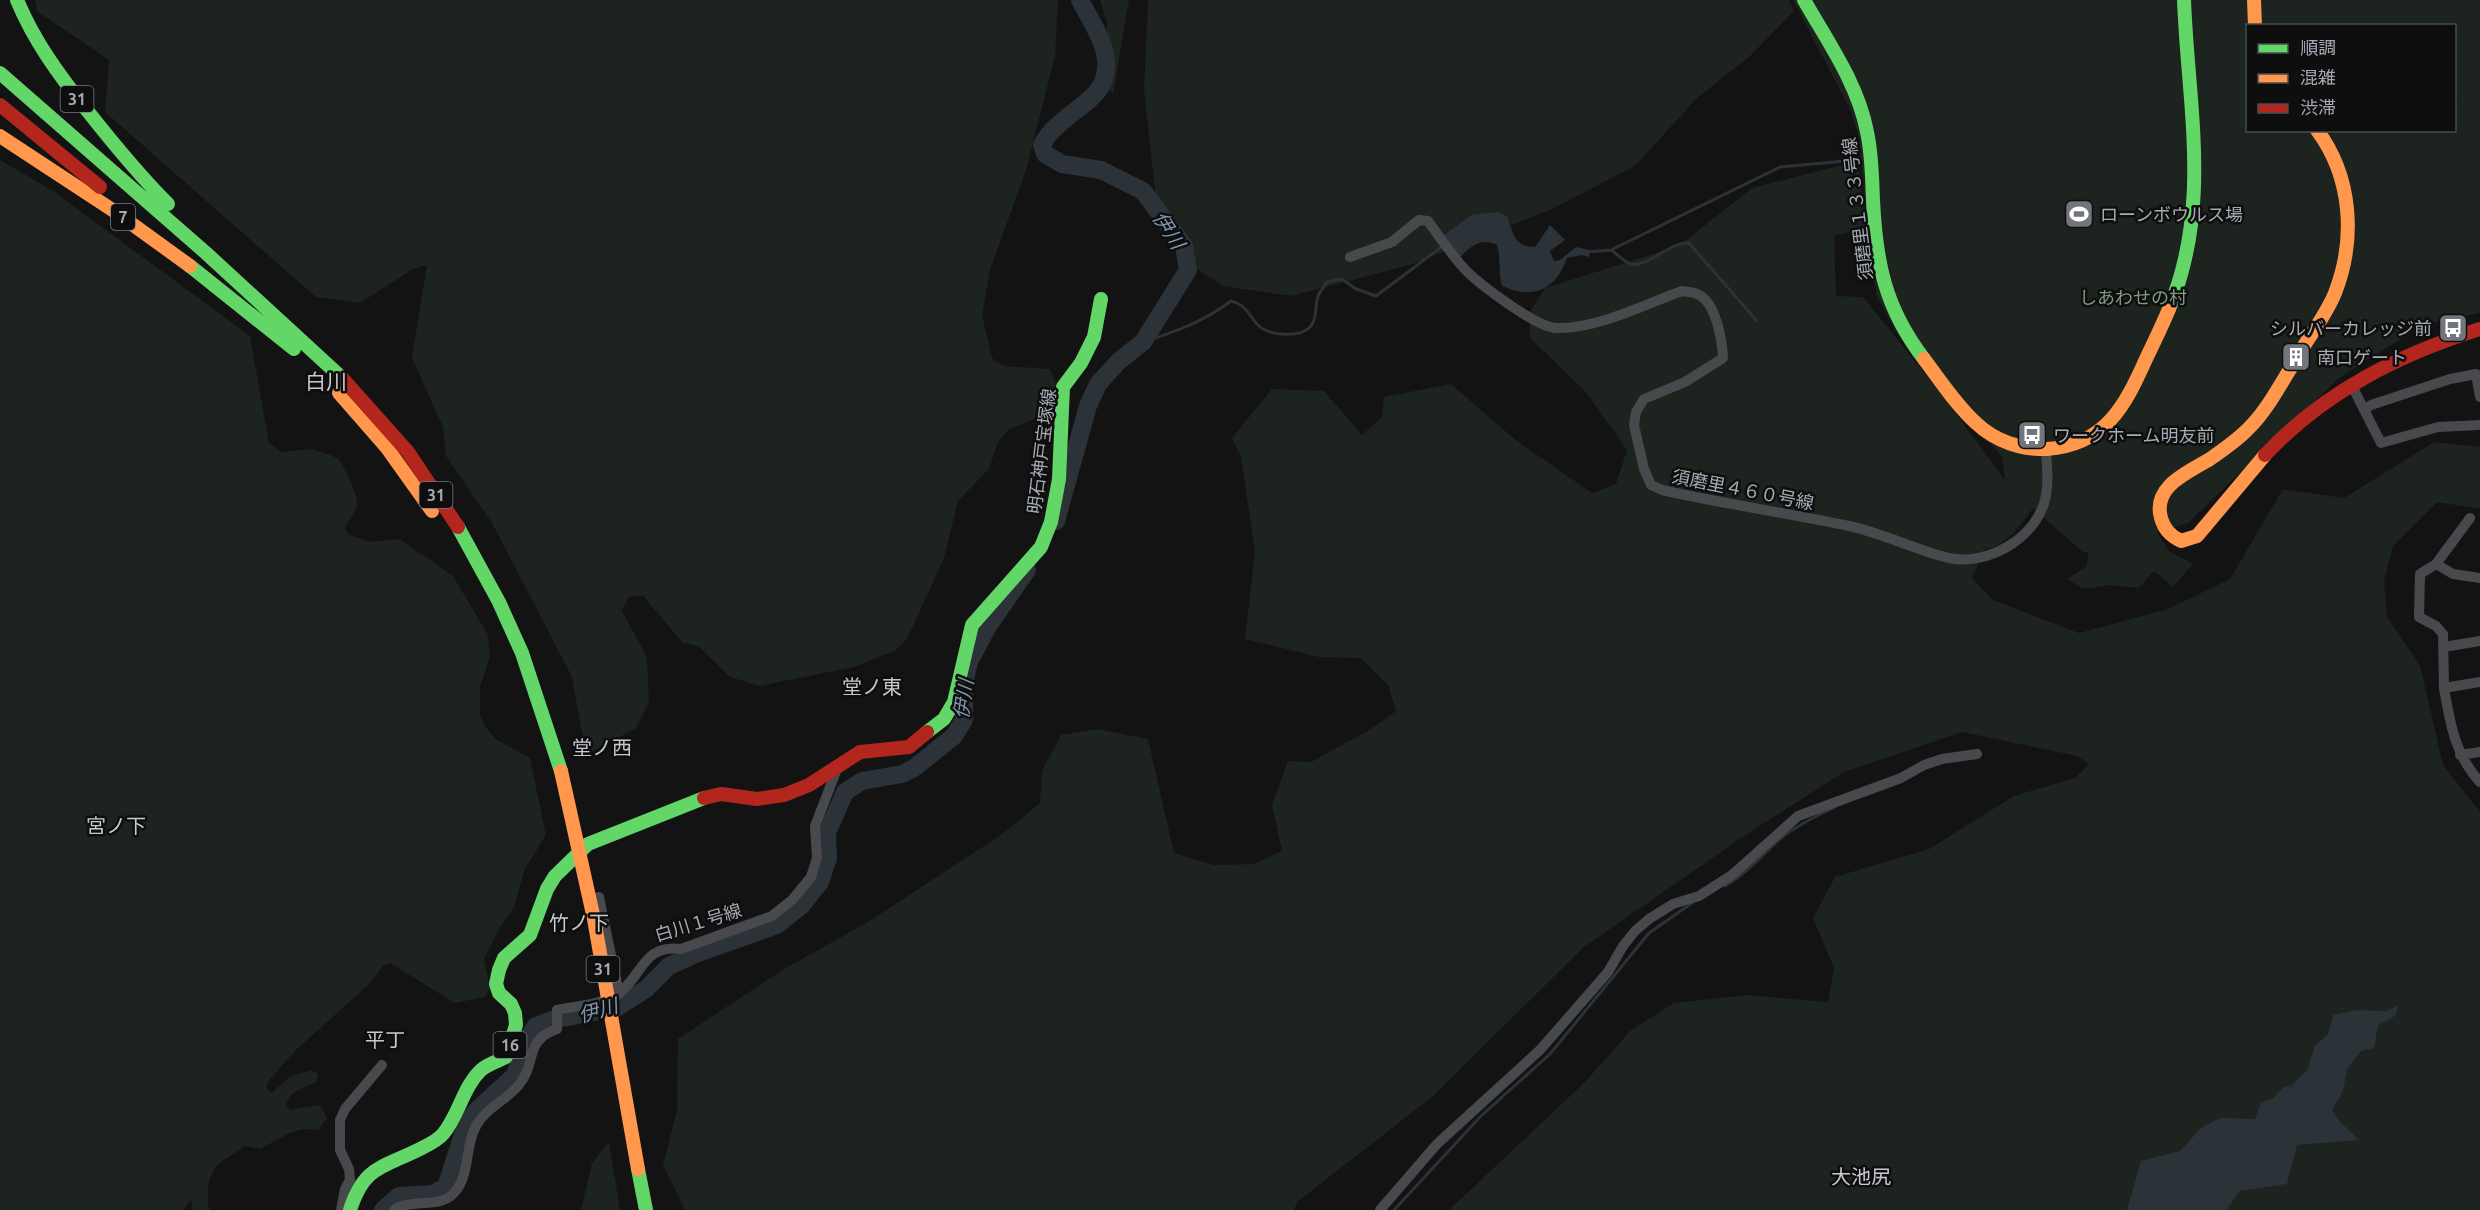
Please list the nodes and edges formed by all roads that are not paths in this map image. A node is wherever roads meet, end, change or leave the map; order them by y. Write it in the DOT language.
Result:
graph roads {
  1 [pos="17,0"];
  2 [pos="1804,0"];
  3 [pos="2184,0"];
  4 [pos="2254,0"];
  5 [pos="2255,24"];
  6 [pos="0,73"];
  7 [pos="0,105"];
  8 [pos="2318,132"];
  9 [pos="0,136"];
  10 [pos="1350,257"];
  11 [pos="229,273"];
  12 [pos="202,274"];
  13 [pos="1101,299"];
  14 [pos="2480,329"];
  15 [pos="2302,349"];
  16 [pos="2292,366"];
  17 [pos="2351,384"];
  18 [pos="2480,397"];
  19 [pos="2364,410"];
  20 [pos="2480,425"];
  21 [pos="2046,450"];
  22 [pos="2470,518"];
  23 [pos="2436,564"];
  24 [pos="2480,578"];
  25 [pos="2480,641"];
  26 [pos="2444,647"];
  27 [pos="2480,682"];
  28 [pos="2444,688"];
  29 [pos="2480,752"];
  30 [pos="1977,754"];
  31 [pos="2460,755"];
  32 [pos="837,769"];
  33 [pos="555,773"];
  34 [pos="2480,782"];
  35 [pos="588,844"];
  36 [pos="619,994"];
  37 [pos="382,1065"];
  38 [pos="633,1169"];
  39 [pos="341,1210"];
  40 [pos="350,1210"];
  41 [pos="394,1210"];
  42 [pos="634,1210"];
  43 [pos="646,1210"];
  44 [pos="1380,1210"];
  1 -- 11 [label="main road, 31"];
  2 -- 21 [label="main road, 須磨里１３３号線"];
  3 -- 21 [label="main road, 須磨里１３３号線"];
  4 -- 5 [label="main road"];
  6 -- 11 [label="main road, 31"];
  7 -- 12 [label="main road, 7"];
  8 -- 15 [label="main road"];
  9 -- 12 [label="main road, 7"];
  10 -- 21 [label="street, 須磨里４６０号線"];
  11 -- 33 [label="main road, 31"];
  12 -- 33 [label="main road, 31"];
  13 -- 32 [label="main road, 明石神戸宝塚線 / 16"];
  14 -- 17 [label="main road"];
  16 -- 17 [label="main road"];
  17 -- 19 [label="street"];
  18 -- 19 [label="street"];
  19 -- 20 [label="street"];
  22 -- 23 [label="street"];
  23 -- 24 [label="street"];
  23 -- 26 [label="street"];
  25 -- 26 [label="street"];
  26 -- 28 [label="street"];
  27 -- 28 [label="street"];
  28 -- 31 [label="street"];
  29 -- 31 [label="street"];
  30 -- 44 [label="street"];
  31 -- 34 [label="street"];
  32 -- 35 [label="main road, 明石神戸宝塚線 / 16"];
  32 -- 36 [label="street, 白川１号線"];
  33 -- 38 [label="main road, 31"];
  35 -- 36 [label="street"];
  35 -- 40 [label="main road, 明石神戸宝塚線 / 16"];
  36 -- 41 [label="street"];
  37 -- 39 [label="street"];
  38 -- 42 [label="main road, 31"];
  38 -- 43 [label="main road, 31"];
}
